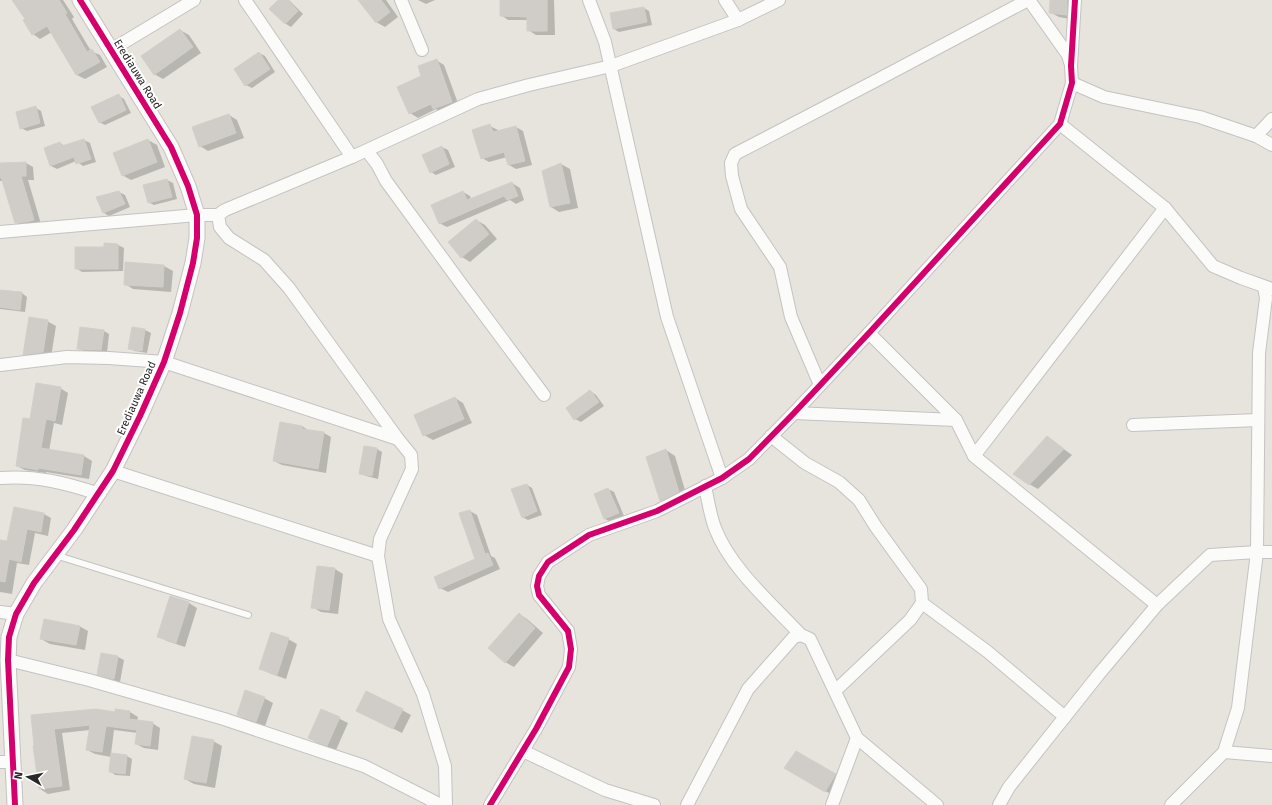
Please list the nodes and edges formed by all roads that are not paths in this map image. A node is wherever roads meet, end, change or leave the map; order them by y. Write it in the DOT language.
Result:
graph roads {
  1 [pos="80,0"];
  2 [pos="194,0"];
  3 [pos="245,0"];
  4 [pos="402,0"];
  5 [pos="589,0"];
  6 [pos="725,0"];
  7 [pos="779,0"];
  8 [pos="1028,0"];
  9 [pos="1075,0"];
  10 [pos="738,20"];
  11 [pos="111,50"];
  12 [pos="422,50"];
  13 [pos="611,66"];
  14 [pos="1071,66"];
  15 [pos="1072,83"];
  16 [pos="1272,118"];
  17 [pos="1060,124"];
  18 [pos="1256,136"];
  19 [pos="1272,145"];
  20 [pos="367,150"];
  21 [pos="352,157"];
  22 [pos="1165,208"];
  23 [pos="197,215"];
  24 [pos="218,215"];
  25 [pos="0,232"];
  26 [pos="1268,288"];
  27 [pos="870,333"];
  28 [pos="164,362"];
  29 [pos="0,365"];
  30 [pos="820,385"];
  31 [pos="544,395"];
  32 [pos="794,413"];
  33 [pos="956,420"];
  34 [pos="1258,420"];
  35 [pos="1133,425"];
  36 [pos="771,436"];
  37 [pos="398,439"];
  38 [pos="974,456"];
  39 [pos="113,471"];
  40 [pos="0,478"];
  41 [pos="722,478"];
  42 [pos="705,486"];
  43 [pos="99,494"];
  44 [pos="1257,552"];
  45 [pos="1272,552"];
  46 [pos="55,555"];
  47 [pos="378,556"];
  48 [pos="922,603"];
  49 [pos="1157,605"];
  50 [pos="0,612"];
  51 [pos="16,614"];
  52 [pos="248,615"];
  53 [pos="801,635"];
  54 [pos="8,660"];
  55 [pos="835,691"];
  56 [pos="1065,717"];
  57 [pos="857,738"];
  58 [pos="523,750"];
  59 [pos="1224,752"];
  60 [pos="1272,756"];
  61 [pos="7,762"];
  62 [pos="15,805"];
  63 [pos="441,805"];
  64 [pos="446,805"];
  65 [pos="490,805"];
  66 [pos="654,805"];
  67 [pos="687,805"];
  68 [pos="832,805"];
  69 [pos="937,805"];
  70 [pos="998,805"];
  71 [pos="1171,805"];
  1 -- 11 [label="street, Erediauwa Road"];
  2 -- 11 [label="street"];
  3 -- 21 [label="street"];
  4 -- 12 [label="street"];
  5 -- 13 [label="street"];
  6 -- 10 [label="street"];
  7 -- 10 [label="street"];
  8 -- 14 [label="street"];
  8 -- 30 [label="street"];
  9 -- 14 [label="street"];
  10 -- 13 [label="street"];
  11 -- 23 [label="street, Erediauwa Road"];
  13 -- 20 [label="street"];
  13 -- 41 [label="street"];
  14 -- 15 [label="street"];
  15 -- 17 [label="street"];
  15 -- 18 [label="street"];
  16 -- 18 [label="street"];
  17 -- 22 [label="street"];
  17 -- 27 [label="street"];
  18 -- 19 [label="street"];
  20 -- 21 [label="street"];
  20 -- 31 [label="street"];
  21 -- 24 [label="street"];
  22 -- 26 [label="street"];
  22 -- 38 [label="street"];
  23 -- 24 [label="street"];
  23 -- 25 [label="street"];
  23 -- 28 [label="street, Erediauwa Road"];
  24 -- 37 [label="street"];
  26 -- 34 [label="street"];
  27 -- 30 [label="street"];
  27 -- 33 [label="street"];
  28 -- 29 [label="street"];
  28 -- 37 [label="street"];
  28 -- 39 [label="street, Erediauwa Road"];
  30 -- 32 [label="street"];
  32 -- 33 [label="street"];
  32 -- 36 [label="street"];
  33 -- 38 [label="street"];
  34 -- 35 [label="street"];
  34 -- 44 [label="street"];
  36 -- 41 [label="street"];
  36 -- 48 [label="street"];
  37 -- 47 [label="street"];
  38 -- 49 [label="street"];
  39 -- 43 [label="street, Erediauwa Road"];
  39 -- 47 [label="street"];
  40 -- 43 [label="street"];
  41 -- 42 [label="street"];
  42 -- 53 [label="street"];
  42 -- 58 [label="street"];
  43 -- 46 [label="street, Erediauwa Road"];
  44 -- 45 [label="street"];
  44 -- 49 [label="street"];
  44 -- 59 [label="street"];
  46 -- 51 [label="street, Erediauwa Road"];
  46 -- 52 [label="lane"];
  47 -- 64 [label="street"];
  48 -- 55 [label="street"];
  48 -- 56 [label="street"];
  49 -- 56 [label="street"];
  50 -- 51 [label="street"];
  51 -- 54 [label="street, Erediauwa Road"];
  53 -- 55 [label="street"];
  53 -- 67 [label="street"];
  54 -- 61 [label="street, Erediauwa Road"];
  54 -- 63 [label="street"];
  55 -- 57 [label="street"];
  56 -- 70 [label="street"];
  57 -- 68 [label="street"];
  57 -- 69 [label="street"];
  58 -- 65 [label="street"];
  58 -- 66 [label="street"];
  59 -- 60 [label="street"];
  59 -- 71 [label="street"];
  61 -- 62 [label="street, Erediauwa Road"];
}
